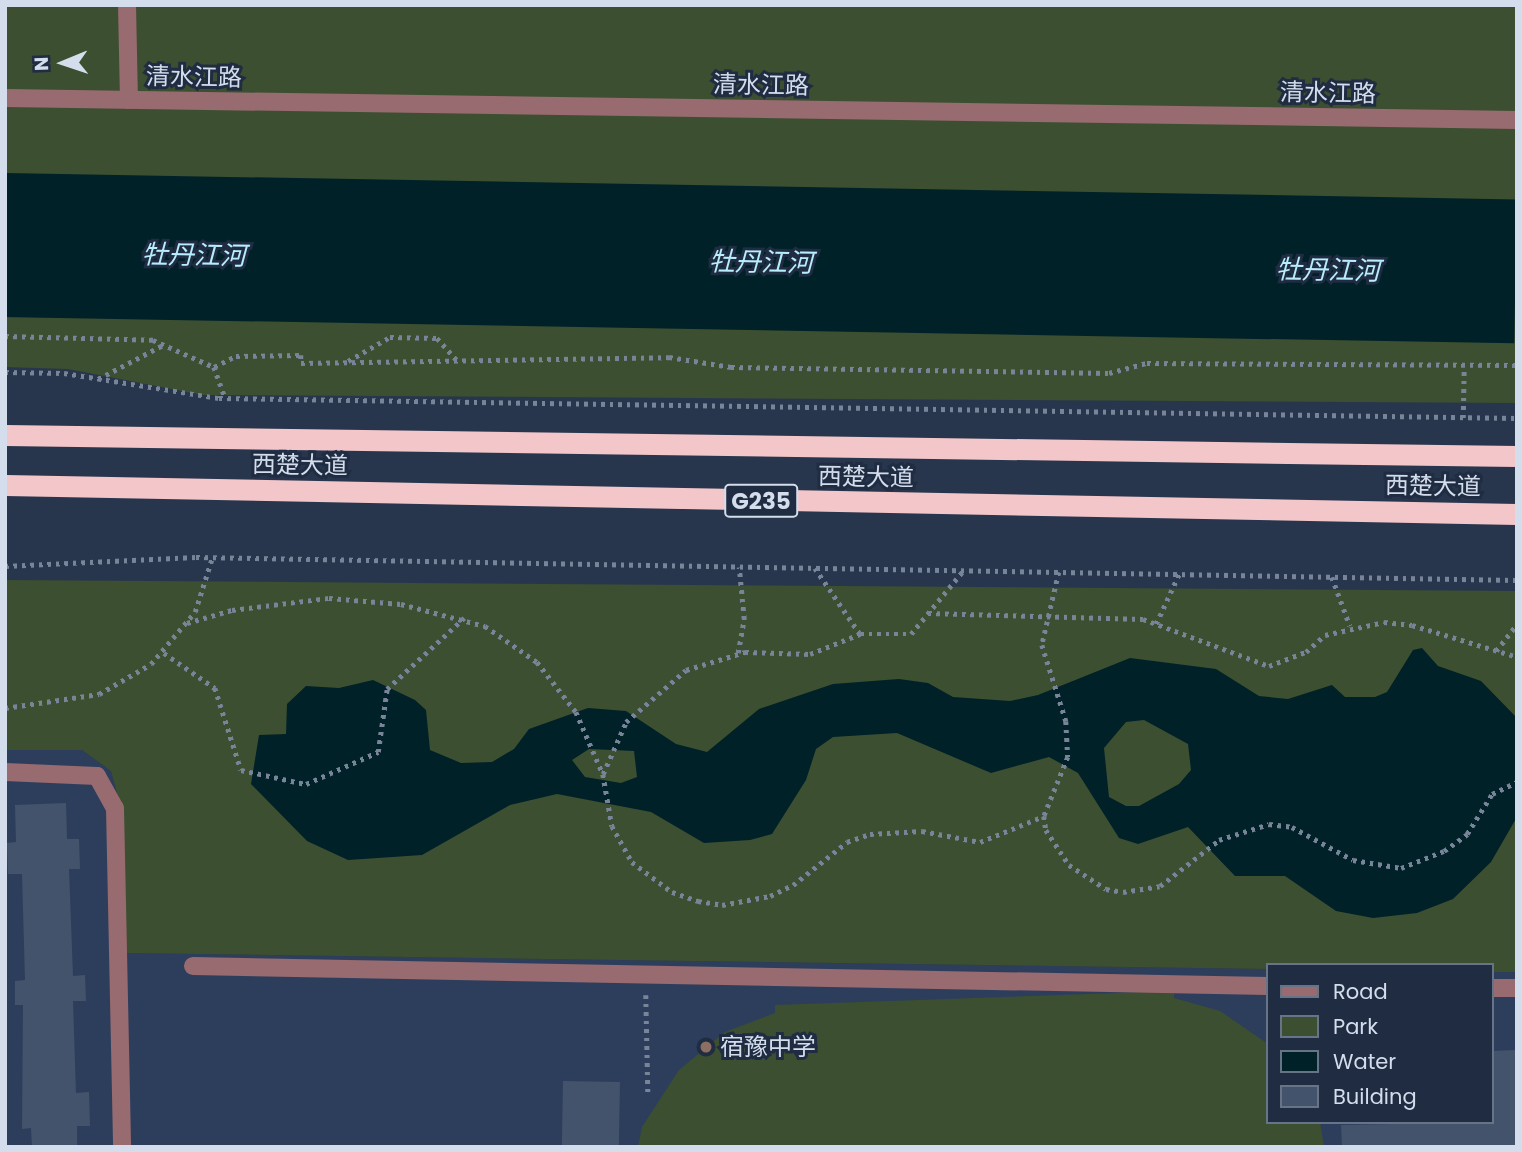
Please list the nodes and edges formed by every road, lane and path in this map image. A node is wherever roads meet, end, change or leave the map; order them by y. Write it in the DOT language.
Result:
graph roads {
  1 [pos="127,5"];
  2 [pos="5,97"];
  3 [pos="129,100"];
  4 [pos="1517,120"];
  5 [pos="5,336"];
  6 [pos="166,344"];
  7 [pos="457,360"];
  8 [pos="346,362"];
  9 [pos="1517,365"];
  10 [pos="214,367"];
  11 [pos="1465,367"];
  12 [pos="5,372"];
  13 [pos="98,379"];
  14 [pos="225,398"];
  15 [pos="1463,418"];
  16 [pos="1517,418"];
  17 [pos="5,435"];
  18 [pos="1517,456"];
  19 [pos="5,485"];
  20 [pos="1517,514"];
  21 [pos="212,558"];
  22 [pos="5,566"];
  23 [pos="740,567"];
  24 [pos="815,568"];
  25 [pos="964,570"];
  26 [pos="1059,572"];
  27 [pos="1180,574"];
  28 [pos="1332,577"];
  29 [pos="1517,580"];
  30 [pos="928,613"];
  31 [pos="1047,615"];
  32 [pos="464,618"];
  33 [pos="187,624"];
  34 [pos="1156,624"];
  35 [pos="1517,624"];
  36 [pos="1350,626"];
  37 [pos="860,634"];
  38 [pos="1496,651"];
  39 [pos="164,653"];
  40 [pos="738,653"];
  41 [pos="1517,657"];
  42 [pos="5,708"];
  43 [pos="5,772"];
  44 [pos="603,774"];
  45 [pos="1517,782"];
  46 [pos="1044,816"];
  47 [pos="193,966"];
  48 [pos="645,975"];
  49 [pos="1266,986"];
  50 [pos="1494,988"];
  51 [pos="1517,988"];
  52 [pos="648,1092"];
  53 [pos="122,1147"];
  1 -- 3 [label="street"];
  2 -- 3 [label="street, 清水江路"];
  3 -- 4 [label="street, 清水江路"];
  5 -- 6 [label="path"];
  6 -- 10 [label="path"];
  6 -- 13 [label="path"];
  7 -- 8 [label="path"];
  7 -- 8 [label="path"];
  7 -- 11 [label="path"];
  8 -- 10 [label="path"];
  9 -- 11 [label="path"];
  10 -- 14 [label="path"];
  11 -- 15 [label="path"];
  12 -- 13 [label="path"];
  13 -- 14 [label="path"];
  14 -- 15 [label="path"];
  15 -- 16 [label="path"];
  17 -- 18 [label="highway, 西楚大道 / G235"];
  19 -- 20 [label="highway, 西楚大道 / G235"];
  21 -- 22 [label="path"];
  21 -- 23 [label="path"];
  21 -- 33 [label="path"];
  23 -- 24 [label="path"];
  23 -- 40 [label="path"];
  24 -- 25 [label="path"];
  24 -- 37 [label="path"];
  25 -- 26 [label="path"];
  25 -- 30 [label="path"];
  26 -- 27 [label="path"];
  26 -- 31 [label="path"];
  27 -- 28 [label="path"];
  27 -- 34 [label="path"];
  28 -- 29 [label="path"];
  28 -- 36 [label="path"];
  30 -- 31 [label="path"];
  30 -- 37 [label="path"];
  31 -- 34 [label="path"];
  31 -- 46 [label="path"];
  32 -- 33 [label="path"];
  32 -- 39 [label="path"];
  32 -- 44 [label="path"];
  33 -- 39 [label="path"];
  34 -- 36 [label="path"];
  35 -- 38 [label="path"];
  36 -- 38 [label="path"];
  37 -- 40 [label="path"];
  38 -- 41 [label="path"];
  39 -- 42 [label="path"];
  40 -- 44 [label="path"];
  43 -- 53 [label="street"];
  44 -- 46 [label="path"];
  45 -- 46 [label="path"];
  47 -- 48 [label="street"];
  48 -- 49 [label="street"];
  48 -- 52 [label="path"];
  50 -- 51 [label="street"];
}
